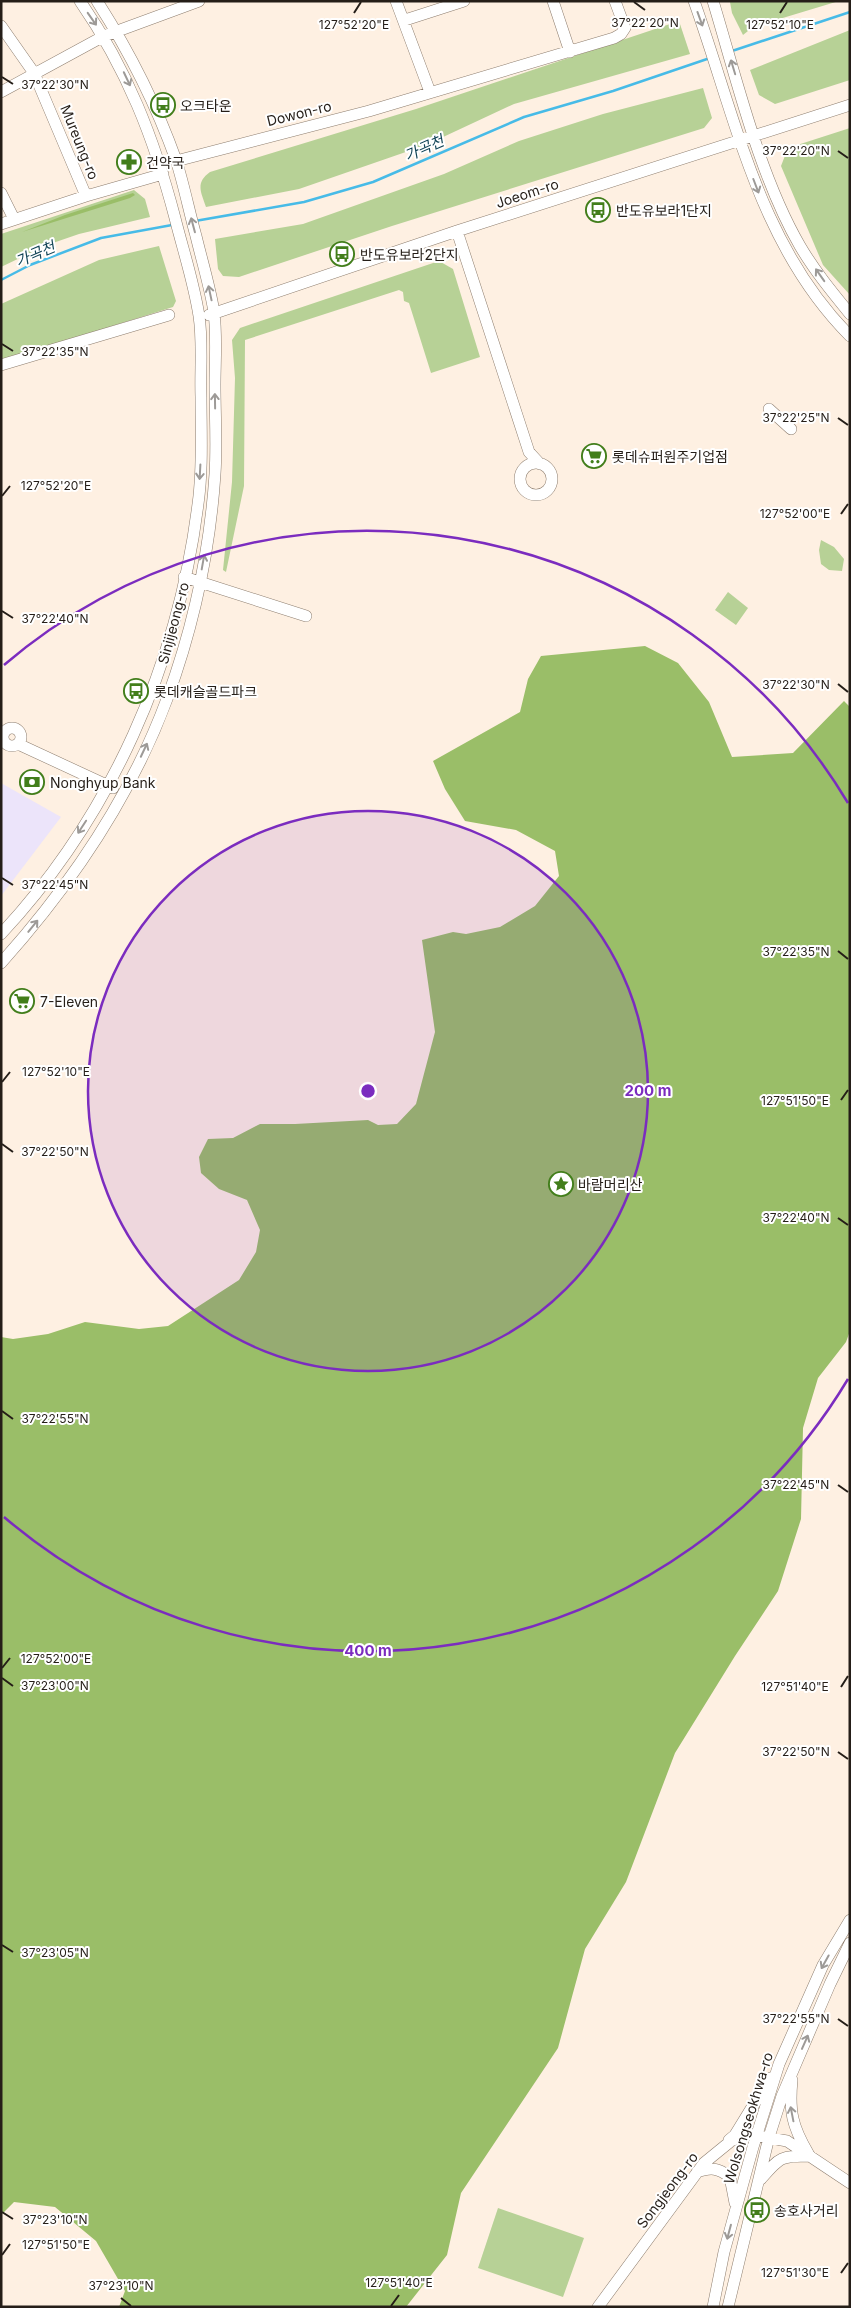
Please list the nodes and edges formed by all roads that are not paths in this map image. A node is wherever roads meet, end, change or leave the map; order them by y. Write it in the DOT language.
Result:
graph roads {
  1 [pos="80,1"];
  2 [pos="97,1"];
  3 [pos="199,1"];
  4 [pos="396,1"];
  5 [pos="464,1"];
  6 [pos="553,1"];
  7 [pos="615,1"];
  8 [pos="694,1"];
  9 [pos="713,1"];
  10 [pos="404,20"];
  11 [pos="1,26"];
  12 [pos="117,30"];
  13 [pos="104,36"];
  14 [pos="570,52"];
  15 [pos="34,72"];
  16 [pos="1,92"];
  17 [pos="430,92"];
  18 [pos="850,105"];
  19 [pos="754,135"];
  20 [pos="740,140"];
  21 [pos="176,161"];
  22 [pos="164,174"];
  23 [pos="1,193"];
  24 [pos="86,196"];
  25 [pos="12,215"];
  26 [pos="1,224"];
  27 [pos="457,231"];
  28 [pos="214,314"];
  29 [pos="850,314"];
  30 [pos="169,315"];
  31 [pos="200,318"];
  32 [pos="850,336"];
  33 [pos="1,365"];
  34 [pos="769,409"];
  35 [pos="791,429"];
  36 [pos="529,452"];
  37 [pos="540,464"];
  38 [pos="525,468"];
  39 [pos="184,577"];
  40 [pos="200,581"];
  41 [pos="306,616"];
  42 [pos="18,744"];
  43 [pos="108,785"];
  44 [pos="123,794"];
  45 [pos="1,934"];
  46 [pos="1,963"];
  47 [pos="850,1920"];
  48 [pos="850,1943"];
  49 [pos="778,2064"];
  50 [pos="794,2068"];
  51 [pos="756,2135"];
  52 [pos="769,2137"];
  53 [pos="714,2155"];
  54 [pos="810,2156"];
  55 [pos="697,2172"];
  56 [pos="760,2180"];
  57 [pos="850,2183"];
  58 [pos="736,2207"];
  59 [pos="598,2307"];
  60 [pos="713,2307"];
  61 [pos="728,2307"];
  1 -- 13 [label="street, Sinjijeong-ro, one-way"];
  2 -- 12 [label="street"];
  3 -- 12 [label="street"];
  4 -- 10 [label="street"];
  5 -- 10 [label="street"];
  6 -- 14 [label="street"];
  7 -- 14 [label="street, Dowon-ro"];
  8 -- 20 [label="street, one-way"];
  19 -- 9 [label="street, one-way"];
  10 -- 17 [label="street"];
  11 -- 15 [label="street, Mureung-ro"];
  12 -- 13 [label="street"];
  12 -- 21 [label="street, Sinjijeong-ro"];
  13 -- 15 [label="street"];
  13 -- 22 [label="street, Sinjijeong-ro, one-way"];
  14 -- 17 [label="street, Dowon-ro"];
  15 -- 16 [label="street"];
  15 -- 24 [label="street, Mureung-ro"];
  17 -- 21 [label="street, Dowon-ro"];
  18 -- 19 [label="street, Joeom-ro"];
  19 -- 20 [label="street, Joeom-ro"];
  29 -- 19 [label="street, one-way"];
  20 -- 27 [label="street, Joeom-ro"];
  20 -- 32 [label="street, one-way"];
  28 -- 21 [label="street, Sinjijeong-ro, one-way"];
  22 -- 24 [label="street, Mureung-ro"];
  22 -- 31 [label="street, Sinjijeong-ro"];
  23 -- 25 [label="street"];
  24 -- 26 [label="street, Mureung-ro"];
  27 -- 28 [label="street, Joeom-ro"];
  27 -- 36 [label="street"];
  28 -- 31 [label="street, Joeom-ro"];
  40 -- 28 [label="street, Sinjijeong-ro, one-way"];
  30 -- 33 [label="street"];
  31 -- 39 [label="street, Sinjijeong-ro, one-way"];
  34 -- 35 [label="street"];
  36 -- 37 [label="street"];
  36 -- 38 [label="street"];
  37 -- 38 [label="street"];
  37 -- 38 [label="street"];
  39 -- 40 [label="street"];
  39 -- 43 [label="street, Sinjijeong-ro"];
  40 -- 41 [label="street"];
  44 -- 40 [label="street, Sinjijeong-ro, one-way"];
  42 -- 43 [label="street"];
  43 -- 44 [label="street"];
  43 -- 45 [label="street, Sinjijeong-ro, one-way"];
  46 -- 44 [label="street, Sinjijeong-ro, one-way"];
  47 -- 49 [label="street, Wolsongseokhwa-ro, one-way"];
  50 -- 48 [label="street, Wolsongseokhwa-ro, one-way"];
  49 -- 51 [label="street, Wolsongseokhwa-ro"];
  49 -- 53 [label="street"];
  50 -- 52 [label="street, Wolsongseokhwa-ro"];
  54 -- 50 [label="street, one-way"];
  51 -- 52 [label="street, Songjeong-ro"];
  51 -- 53 [label="street, Songjeong-ro"];
  51 -- 58 [label="street, Wolsongseokhwa-ro"];
  52 -- 54 [label="street, Songjeong-ro"];
  52 -- 56 [label="street, Wolsongseokhwa-ro"];
  53 -- 55 [label="street, Songjeong-ro"];
  54 -- 56 [label="street"];
  54 -- 57 [label="street, Songjeong-ro"];
  55 -- 58 [label="street"];
  55 -- 59 [label="street, Songjeong-ro"];
  56 -- 61 [label="street, Wolsongseokhwa-ro"];
  58 -- 60 [label="street, Wolsongseokhwa-ro, one-way"];
}
